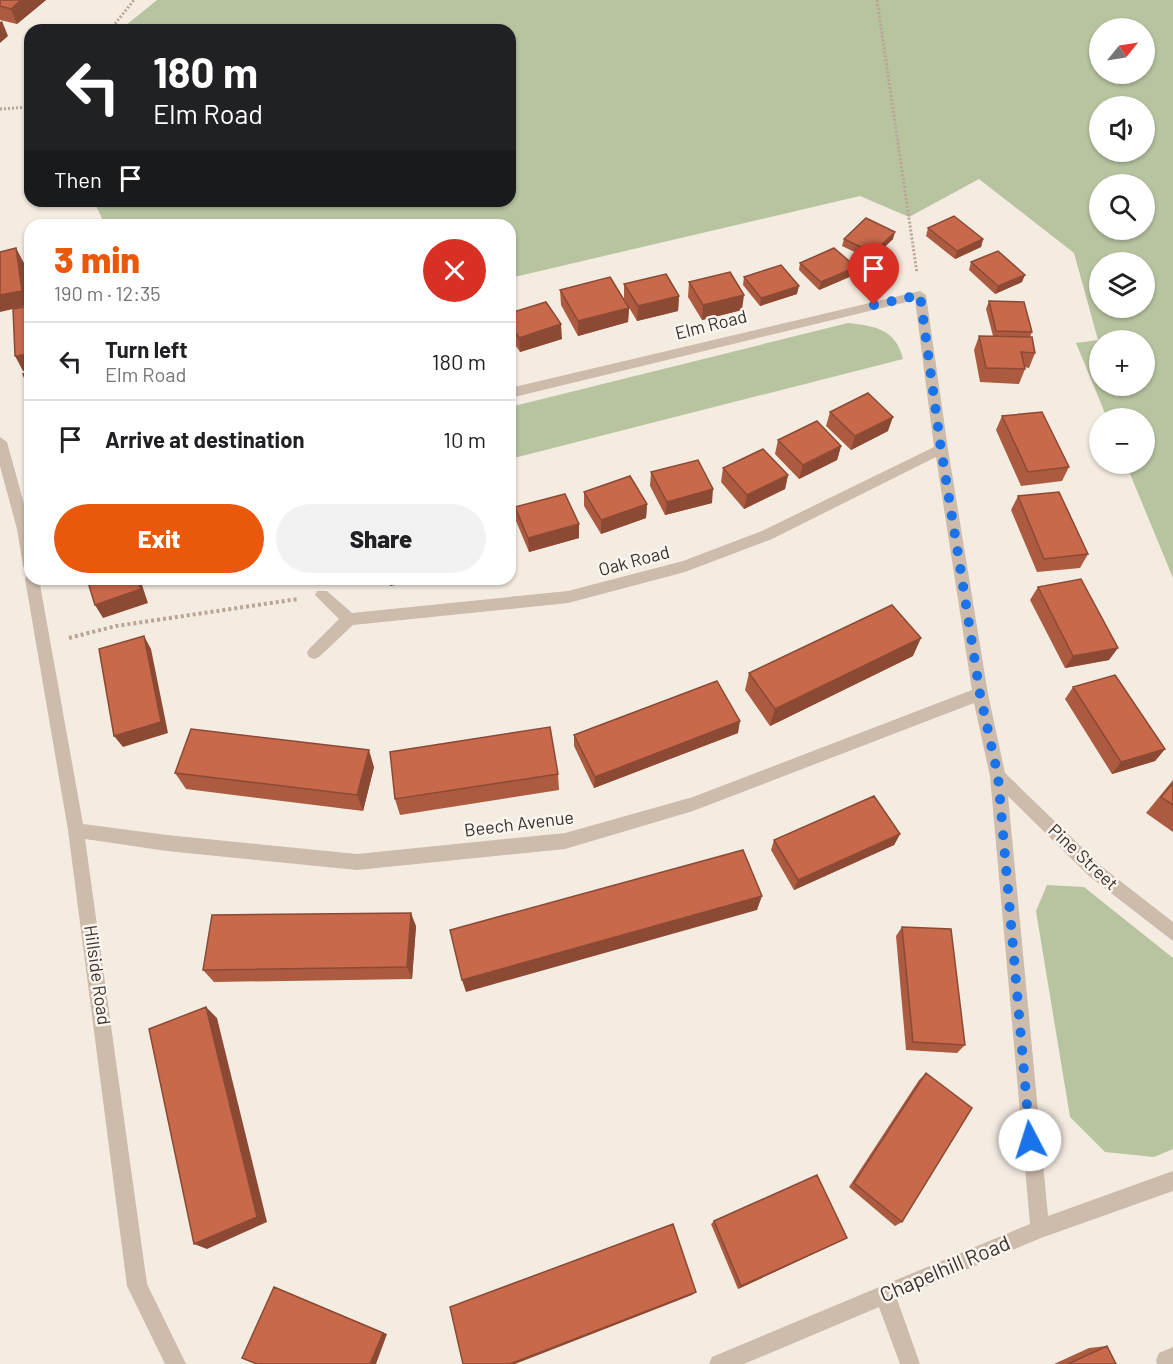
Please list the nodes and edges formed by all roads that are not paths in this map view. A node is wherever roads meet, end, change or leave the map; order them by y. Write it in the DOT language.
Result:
graph roads {
  1 [pos="516,392"];
  2 [pos="0,442"];
  3 [pos="941,449"];
  4 [pos="24,529"];
  5 [pos="33,585"];
  6 [pos="322,595"];
  7 [pos="349,619"];
  8 [pos="314,653"];
  9 [pos="980,694"];
  10 [pos="998,776"];
  11 [pos="76,830"];
  12 [pos="1173,933"];
  13 [pos="1173,1182"];
  14 [pos="1040,1229"];
  15 [pos="885,1294"];
  16 [pos="176,1364"];
  17 [pos="718,1364"];
  18 [pos="910,1364"];
  1 -- 3 [label="street, Elm Road"];
  2 -- 4 [label="street"];
  3 -- 7 [label="street, Oak Road"];
  3 -- 9 [label="street"];
  5 -- 11 [label="street, Hillside Road"];
  6 -- 7 [label="street"];
  7 -- 8 [label="street"];
  9 -- 10 [label="street"];
  9 -- 11 [label="street, Beech Avenue"];
  10 -- 12 [label="street, Pine Street"];
  10 -- 14 [label="street"];
  11 -- 16 [label="street, Hillside Road"];
  13 -- 14 [label="street, Chapelhill Road"];
  14 -- 15 [label="street, Chapelhill Road"];
  15 -- 17 [label="street, Chapelhill Road"];
  15 -- 18 [label="street"];
}
